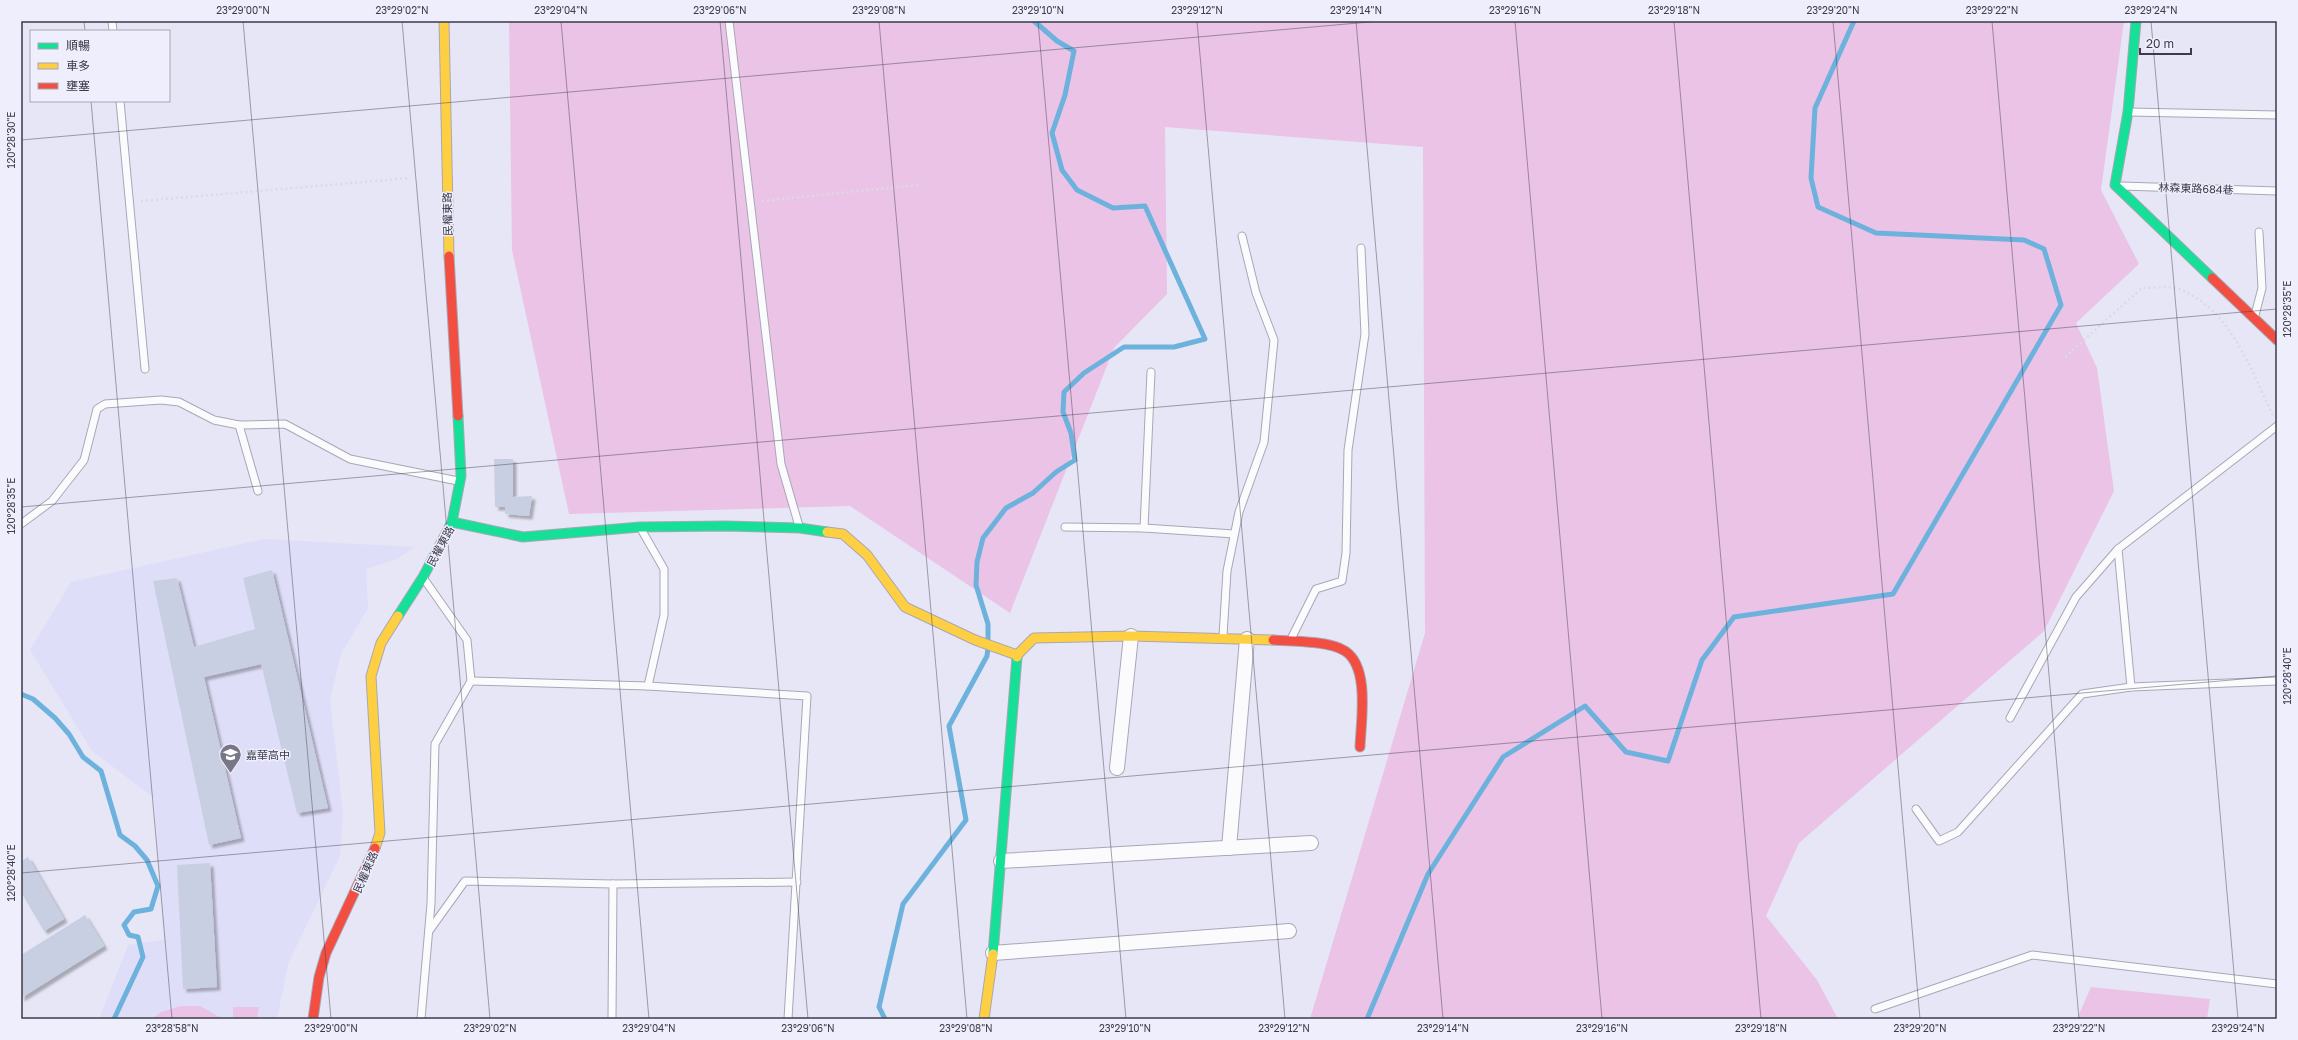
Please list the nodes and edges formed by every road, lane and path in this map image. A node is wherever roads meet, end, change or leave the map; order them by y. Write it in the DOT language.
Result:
graph roads {
  1 [pos="444,21"];
  2 [pos="729,21"];
  3 [pos="2136,21"];
  4 [pos="120,102"];
  5 [pos="2128,112"];
  6 [pos="2277,115"];
  7 [pos="410,178"];
  8 [pos="918,185"];
  9 [pos="2115,185"];
  10 [pos="2277,191"];
  11 [pos="129,202"];
  12 [pos="750,203"];
  13 [pos="2259,232"];
  14 [pos="1242,236"];
  15 [pos="1360,248"];
  16 [pos="2254,319"];
  17 [pos="2277,340"];
  18 [pos="2065,356"];
  19 [pos="145,369"];
  20 [pos="1151,372"];
  21 [pos="2274,417"];
  22 [pos="239,425"];
  23 [pos="2277,426"];
  24 [pos="460,481"];
  25 [pos="258,491"];
  26 [pos="452,522"];
  27 [pos="21,524"];
  28 [pos="640,527"];
  29 [pos="1065,527"];
  30 [pos="800,528"];
  31 [pos="1144,528"];
  32 [pos="1234,534"];
  33 [pos="2118,549"];
  34 [pos="423,577"];
  35 [pos="1131,636"];
  36 [pos="1223,638"];
  37 [pos="1247,639"];
  38 [pos="1290,641"];
  39 [pos="1017,655"];
  40 [pos="471,681"];
  41 [pos="2277,681"];
  42 [pos="648,686"];
  43 [pos="2131,687"];
  44 [pos="2010,718"];
  45 [pos="1360,747"];
  46 [pos="1117,768"];
  47 [pos="1916,809"];
  48 [pos="1311,843"];
  49 [pos="1229,848"];
  50 [pos="1001,861"];
  51 [pos="797,882"];
  52 [pos="613,884"];
  53 [pos="429,931"];
  54 [pos="1289,931"];
  55 [pos="993,953"];
  56 [pos="2277,984"];
  57 [pos="1875,1009"];
  58 [pos="313,1019"];
  59 [pos="421,1019"];
  60 [pos="612,1019"];
  61 [pos="788,1019"];
  62 [pos="984,1019"];
  1 -- 24 [label="street, 民權東路"];
  2 -- 12 [label="lane"];
  3 -- 5 [label="street"];
  4 -- 11 [label="lane"];
  5 -- 6 [label="lane"];
  5 -- 9 [label="street"];
  7 -- 11 [label="path"];
  8 -- 12 [label="path"];
  9 -- 10 [label="lane, 林森東路684巷"];
  9 -- 16 [label="street"];
  11 -- 19 [label="lane"];
  12 -- 30 [label="lane"];
  13 -- 16 [label="lane"];
  14 -- 32 [label="lane"];
  15 -- 38 [label="lane"];
  16 -- 17 [label="street"];
  18 -- 21 [label="path"];
  20 -- 31 [label="lane"];
  22 -- 24 [label="lane"];
  22 -- 25 [label="lane"];
  22 -- 27 [label="lane"];
  23 -- 33 [label="lane"];
  24 -- 26 [label="street, 民權東路"];
  26 -- 28 [label="street"];
  26 -- 34 [label="street, 民權東路"];
  28 -- 30 [label="street"];
  28 -- 42 [label="lane"];
  29 -- 31 [label="lane"];
  30 -- 39 [label="street"];
  31 -- 32 [label="lane"];
  32 -- 36 [label="lane"];
  33 -- 43 [label="lane"];
  33 -- 44 [label="lane"];
  34 -- 40 [label="lane"];
  34 -- 58 [label="street, 民權東路"];
  35 -- 36 [label="street"];
  35 -- 39 [label="street"];
  35 -- 46 [label="street"];
  36 -- 37 [label="street"];
  37 -- 38 [label="street"];
  37 -- 49 [label="street"];
  38 -- 45 [label="street"];
  39 -- 50 [label="street"];
  40 -- 42 [label="lane"];
  40 -- 53 [label="lane"];
  41 -- 43 [label="lane"];
  42 -- 51 [label="lane"];
  43 -- 47 [label="lane"];
  48 -- 49 [label="street"];
  49 -- 50 [label="street"];
  50 -- 55 [label="street"];
  51 -- 52 [label="lane"];
  51 -- 61 [label="lane"];
  52 -- 53 [label="lane"];
  52 -- 60 [label="lane"];
  53 -- 59 [label="lane"];
  54 -- 55 [label="street"];
  55 -- 62 [label="street"];
  56 -- 57 [label="lane"];
}
